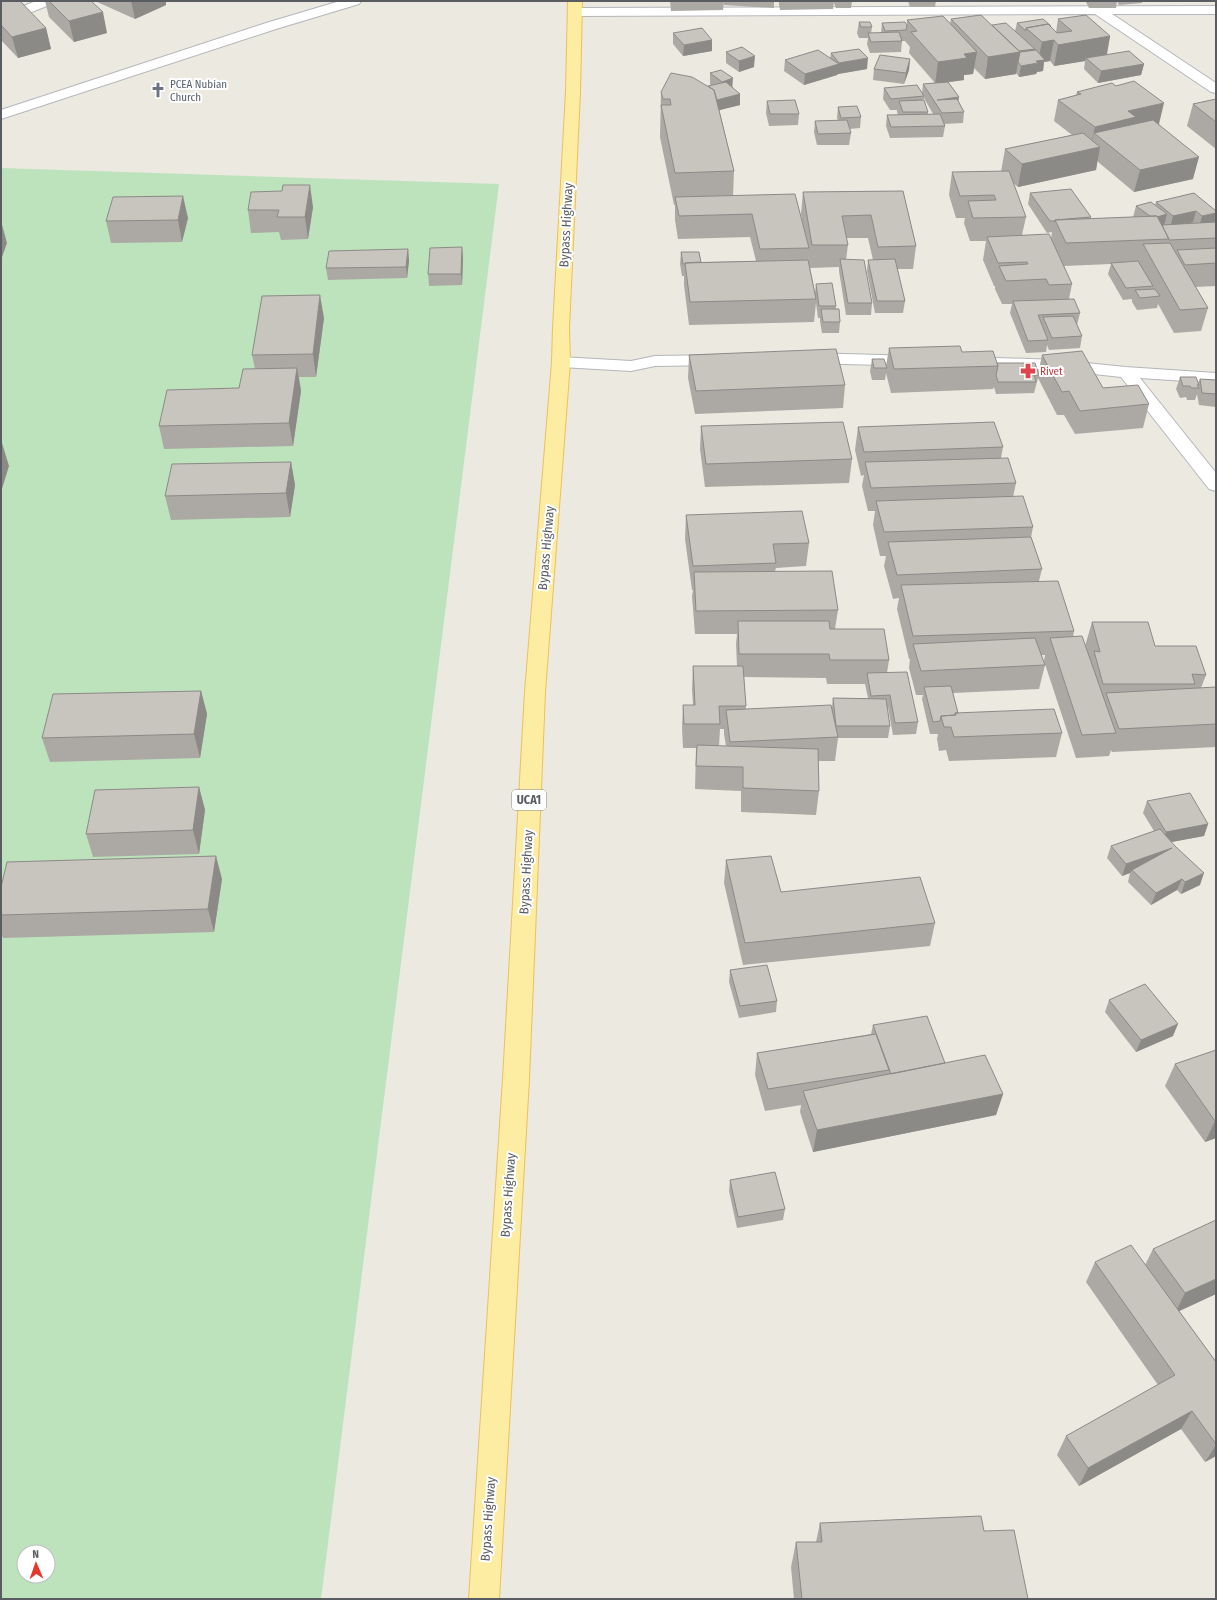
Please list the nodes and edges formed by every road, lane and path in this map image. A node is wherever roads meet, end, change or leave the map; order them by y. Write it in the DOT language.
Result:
graph roads {
  1 [pos="47,1"];
  2 [pos="354,1"];
  3 [pos="575,6"];
  4 [pos="1216,10"];
  5 [pos="1100,12"];
  6 [pos="1,20"];
  7 [pos="1216,89"];
  8 [pos="1,115"];
  9 [pos="789,358"];
  10 [pos="734,360"];
  11 [pos="561,362"];
  12 [pos="1125,372"];
  13 [pos="1216,378"];
  14 [pos="1216,485"];
  15 [pos="484,1599"];
  1 -- 6 [label="street"];
  2 -- 8 [label="street"];
  3 -- 5 [label="street"];
  3 -- 11 [label="main road, Bypass Highway / UCA1"];
  4 -- 5 [label="street"];
  5 -- 7 [label="street"];
  9 -- 12 [label="street"];
  10 -- 11 [label="street"];
  11 -- 15 [label="main road, Bypass Highway / UCA1"];
  12 -- 13 [label="street"];
  12 -- 14 [label="street"];
}
